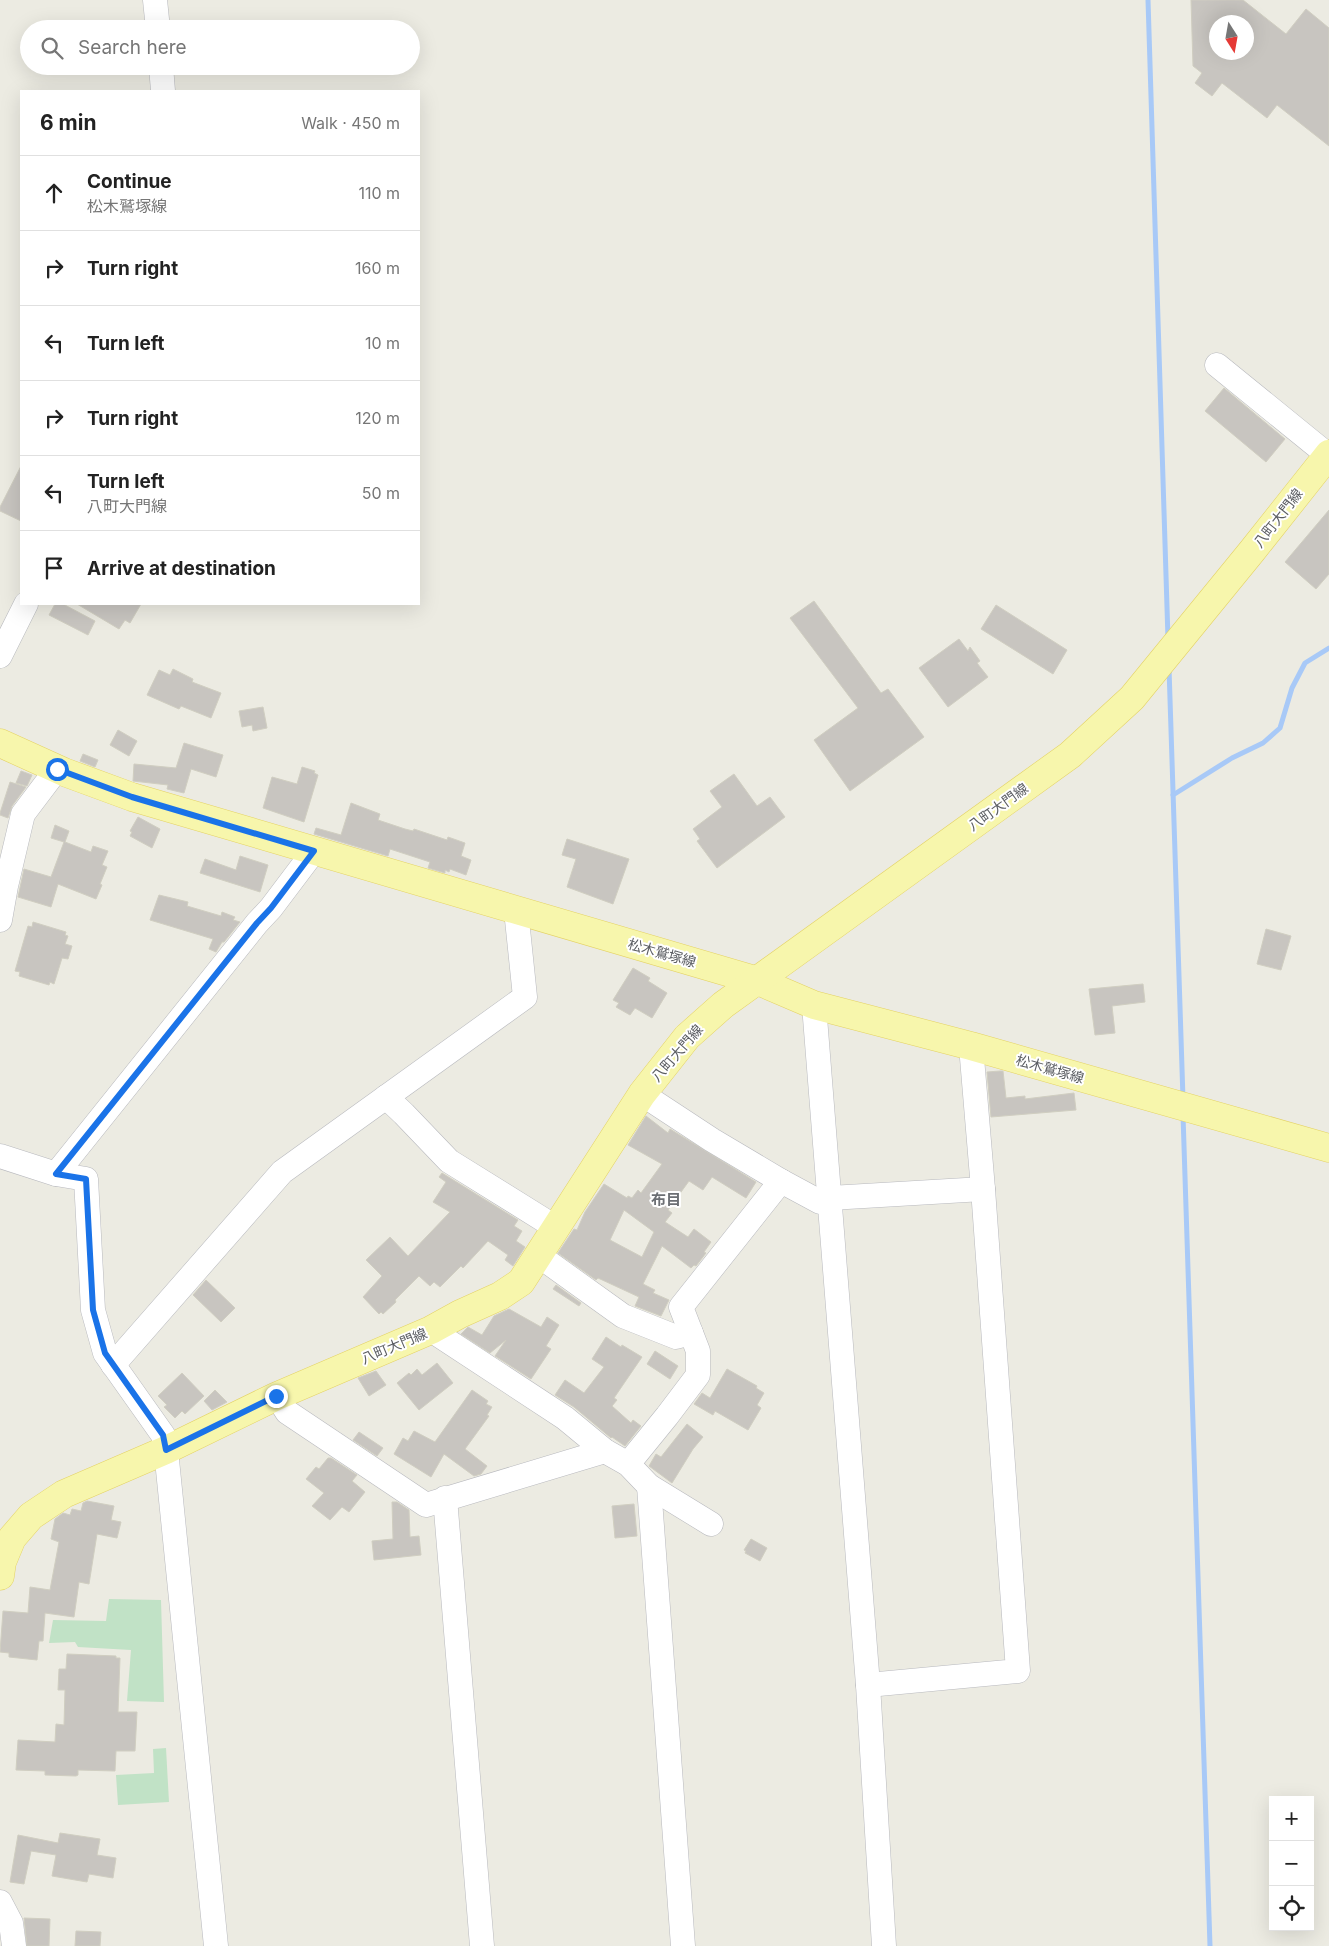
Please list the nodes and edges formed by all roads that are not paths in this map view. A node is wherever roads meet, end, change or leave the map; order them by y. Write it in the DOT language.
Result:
graph roads {
  1 [pos="155,0"];
  2 [pos="157,20"];
  3 [pos="162,75"];
  4 [pos="164,90"];
  5 [pos="1217,365"];
  6 [pos="1329,455"];
  7 [pos="26,605"];
  8 [pos="0,656"];
  9 [pos="0,743"];
  10 [pos="57,769"];
  11 [pos="314,851"];
  12 [pos="516,910"];
  13 [pos="0,920"];
  14 [pos="758,981"];
  15 [pos="814,1004"];
  16 [pos="970,1046"];
  17 [pos="642,1094"];
  18 [pos="386,1097"];
  19 [pos="1329,1148"];
  20 [pos="0,1156"];
  21 [pos="56,1174"];
  22 [pos="781,1180"];
  23 [pos="983,1189"];
  24 [pos="830,1200"];
  25 [pos="556,1227"];
  26 [pos="538,1255"];
  27 [pos="431,1330"];
  28 [pos="691,1333"];
  29 [pos="113,1364"];
  30 [pos="276,1396"];
  31 [pos="166,1450"];
  32 [pos="605,1451"];
  33 [pos="628,1464"];
  34 [pos="649,1486"];
  35 [pos="445,1498"];
  36 [pos="711,1524"];
  37 [pos="0,1576"];
  38 [pos="868,1685"];
  39 [pos="0,1902"];
  40 [pos="14,1946"];
  41 [pos="216,1946"];
  42 [pos="482,1946"];
  43 [pos="683,1946"];
  44 [pos="884,1946"];
  1 -- 2 [label="street"];
  3 -- 4 [label="street"];
  5 -- 6 [label="street"];
  6 -- 14 [label="main road, 八町大門線"];
  7 -- 8 [label="street"];
  9 -- 10 [label="main road, 松木鷲塚線"];
  10 -- 11 [label="main road, 松木鷲塚線"];
  10 -- 13 [label="street"];
  11 -- 12 [label="main road, 松木鷲塚線"];
  11 -- 21 [label="street"];
  12 -- 14 [label="main road, 松木鷲塚線"];
  12 -- 18 [label="street"];
  14 -- 15 [label="main road, 松木鷲塚線"];
  14 -- 17 [label="main road, 八町大門線"];
  15 -- 16 [label="main road, 松木鷲塚線"];
  15 -- 24 [label="street"];
  16 -- 19 [label="main road, 松木鷲塚線"];
  16 -- 23 [label="street"];
  17 -- 22 [label="street"];
  17 -- 25 [label="main road, 八町大門線"];
  18 -- 25 [label="street"];
  18 -- 29 [label="street"];
  20 -- 21 [label="street"];
  21 -- 29 [label="street"];
  22 -- 24 [label="street"];
  22 -- 28 [label="street"];
  23 -- 24 [label="street"];
  23 -- 38 [label="street"];
  24 -- 38 [label="street"];
  25 -- 26 [label="main road, 八町大門線"];
  26 -- 27 [label="main road, 八町大門線"];
  26 -- 28 [label="street"];
  27 -- 30 [label="main road, 八町大門線"];
  27 -- 32 [label="street"];
  28 -- 33 [label="street"];
  29 -- 31 [label="street"];
  30 -- 31 [label="main road, 八町大門線"];
  30 -- 35 [label="street"];
  31 -- 37 [label="main road, 八町大門線"];
  31 -- 41 [label="street"];
  32 -- 33 [label="street"];
  32 -- 35 [label="street"];
  33 -- 34 [label="street"];
  34 -- 36 [label="street"];
  34 -- 43 [label="street"];
  35 -- 42 [label="street"];
  38 -- 44 [label="street"];
  39 -- 40 [label="street"];
}
